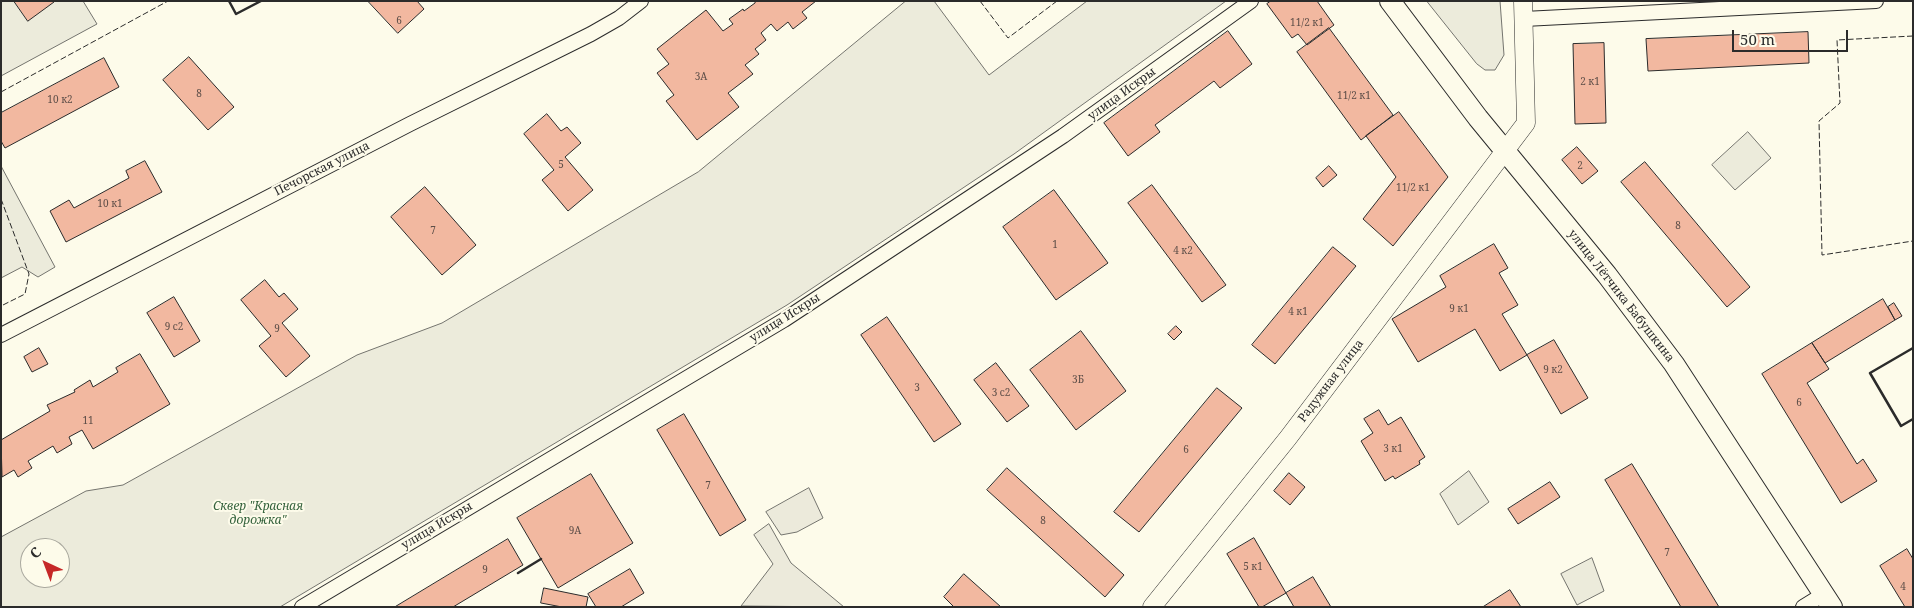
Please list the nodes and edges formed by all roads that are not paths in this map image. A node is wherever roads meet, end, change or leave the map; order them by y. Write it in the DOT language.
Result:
graph roads {
  1 [pos="641,1"];
  2 [pos="1251,1"];
  3 [pos="1390,1"];
  4 [pos="1523,1"];
  5 [pos="1876,1"];
  6 [pos="1524,19"];
  7 [pos="1505,152"];
  8 [pos="1,335"];
  9 [pos="1828,600"];
  10 [pos="302,607"];
  11 [pos="1152,607"];
  12 [pos="1803,607"];
  1 -- 8 [label="street, Печорская улица"];
  2 -- 10 [label="street, улица Искры"];
  3 -- 7 [label="main road, улица Лётчика Бабушкина"];
  4 -- 6 [label="street, Радужная улица"];
  5 -- 6 [label="street"];
  6 -- 7 [label="street, Радужная улица"];
  7 -- 9 [label="main road, улица Лётчика Бабушкина"];
  7 -- 11 [label="street, Радужная улица"];
  9 -- 12 [label="street"];
}
